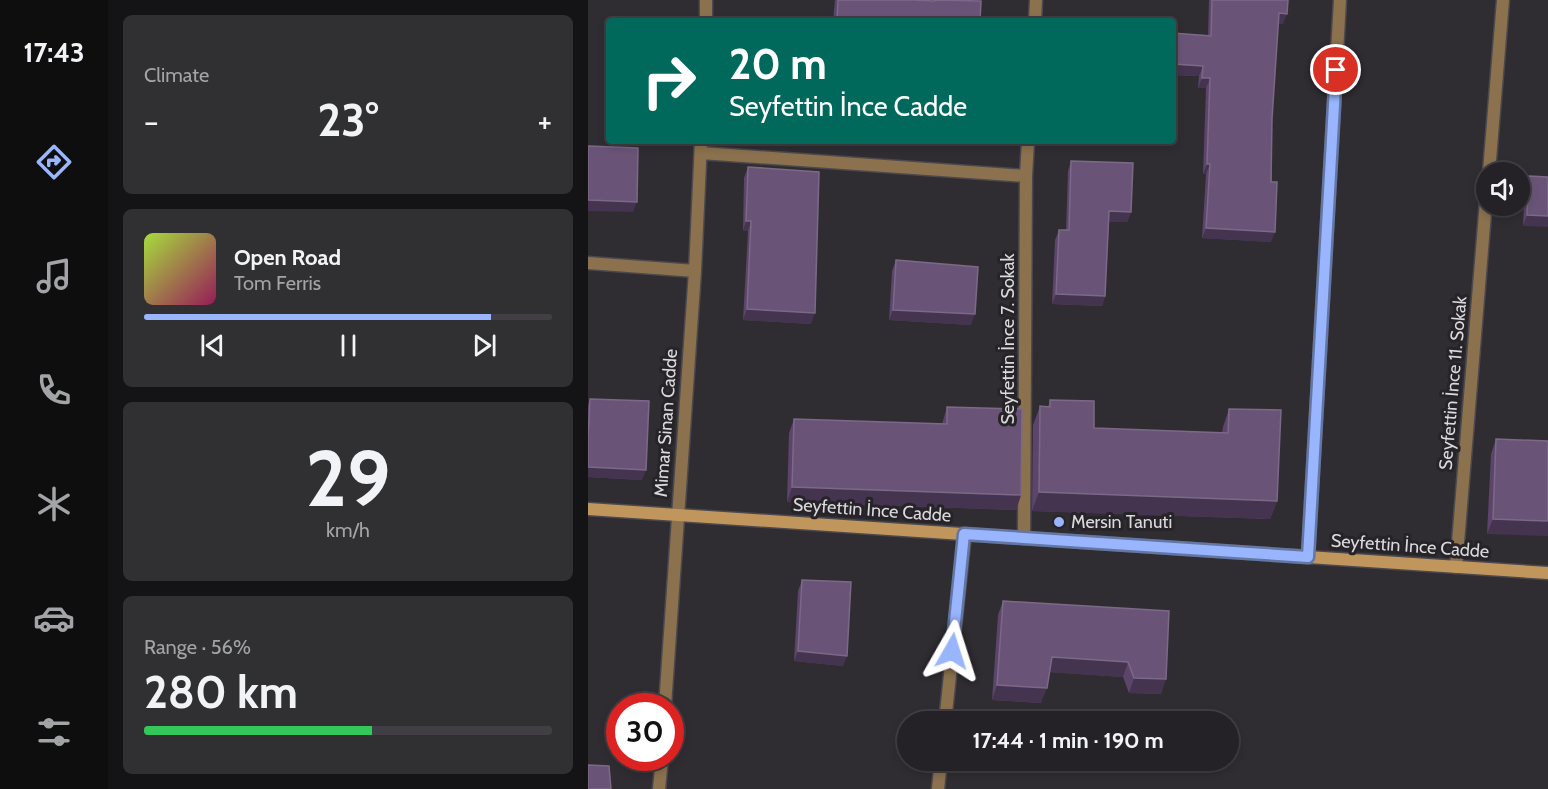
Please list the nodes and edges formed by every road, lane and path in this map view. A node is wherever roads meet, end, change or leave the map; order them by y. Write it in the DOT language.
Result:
graph roads {
  1 [pos="706,0"];
  2 [pos="1036,0"];
  3 [pos="1340,0"];
  4 [pos="1503,0"];
  5 [pos="706,18"];
  6 [pos="1035,18"];
  7 [pos="1028,144"];
  8 [pos="701,147"];
  9 [pos="1490,162"];
  10 [pos="1026,177"];
  11 [pos="1485,216"];
  12 [pos="588,263"];
  13 [pos="695,271"];
  14 [pos="588,509"];
  15 [pos="678,515"];
  16 [pos="964,534"];
  17 [pos="1024,538"];
  18 [pos="1308,557"];
  19 [pos="1456,567"];
  20 [pos="1548,573"];
  21 [pos="666,693"];
  22 [pos="946,711"];
  23 [pos="661,771"];
  24 [pos="940,771"];
  25 [pos="659,789"];
  26 [pos="938,789"];
  1 -- 5 [label="street"];
  2 -- 6 [label="street"];
  3 -- 18 [label="street"];
  4 -- 9 [label="street"];
  7 -- 10 [label="street, Seyfettin İnce 7. Sokak"];
  8 -- 10 [label="street"];
  8 -- 13 [label="street, Mimar Sinan Cadde"];
  10 -- 17 [label="street, Seyfettin İnce 7. Sokak"];
  11 -- 19 [label="street, Seyfettin İnce 11. Sokak"];
  12 -- 13 [label="street"];
  13 -- 15 [label="street, Mimar Sinan Cadde"];
  14 -- 15 [label="main road, Seyfettin İnce Cadde"];
  15 -- 16 [label="main road, Seyfettin İnce Cadde"];
  15 -- 21 [label="street, Mimar Sinan Cadde"];
  16 -- 17 [label="main road, Seyfettin İnce Cadde"];
  16 -- 22 [label="street"];
  17 -- 18 [label="main road, Seyfettin İnce Cadde"];
  18 -- 19 [label="main road, Seyfettin İnce Cadde"];
  19 -- 20 [label="main road, Seyfettin İnce Cadde"];
  23 -- 25 [label="street"];
  24 -- 26 [label="street"];
}
